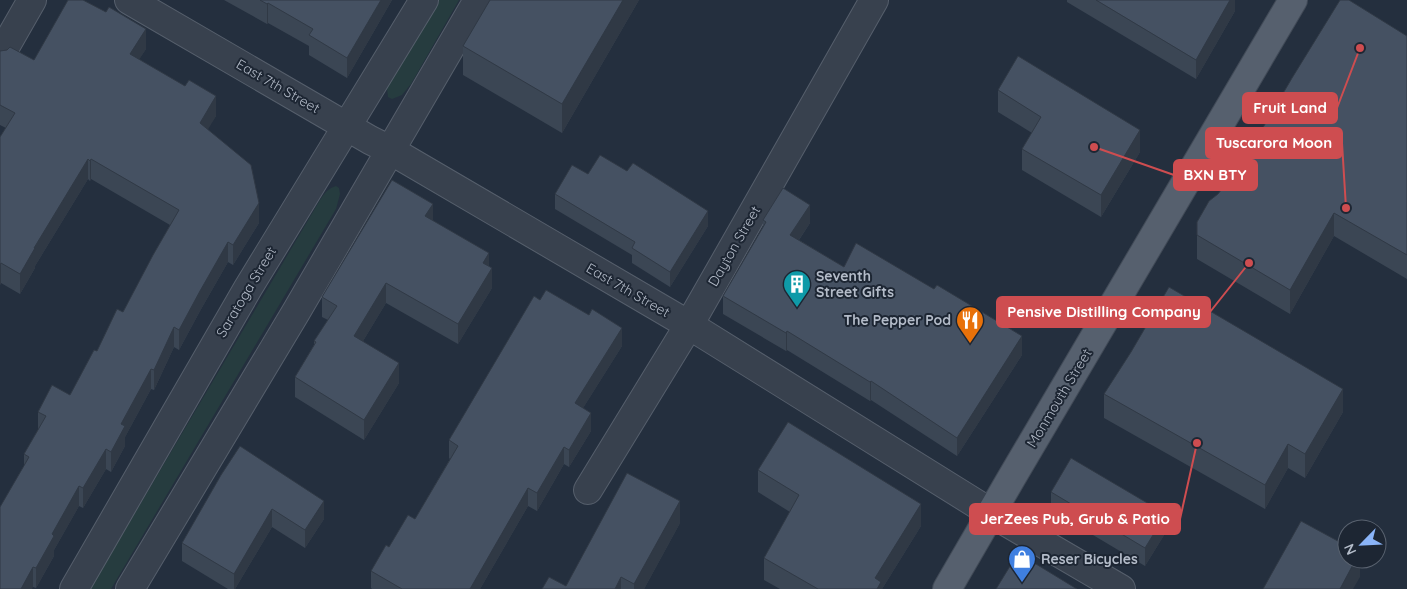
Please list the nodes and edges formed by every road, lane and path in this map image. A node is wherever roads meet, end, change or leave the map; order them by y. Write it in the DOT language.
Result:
graph roads {
  1 [pos="32,0"];
  2 [pos="129,0"];
  3 [pos="424,0"];
  4 [pos="478,0"];
  5 [pos="874,0"];
  6 [pos="1293,0"];
  7 [pos="0,56"];
  8 [pos="346,126"];
  9 [pos="390,150"];
  10 [pos="688,325"];
  11 [pos="588,490"];
  12 [pos="991,513"];
  13 [pos="74,589"];
  14 [pos="130,589"];
  15 [pos="947,589"];
  16 [pos="1121,589"];
  1 -- 7 [label="street"];
  2 -- 8 [label="street, East 7th Street"];
  3 -- 8 [label="street, Saratoga Street"];
  4 -- 9 [label="street"];
  5 -- 10 [label="street, Dayton Street"];
  6 -- 12 [label="main road, Monmouth Street"];
  8 -- 9 [label="street, East 7th Street"];
  8 -- 13 [label="street, Saratoga Street"];
  9 -- 10 [label="street, East 7th Street"];
  9 -- 14 [label="street"];
  10 -- 11 [label="street, Dayton Street"];
  10 -- 12 [label="street, East 7th Street"];
  12 -- 15 [label="main road, Monmouth Street"];
  12 -- 16 [label="street, East 7th Street"];
}
